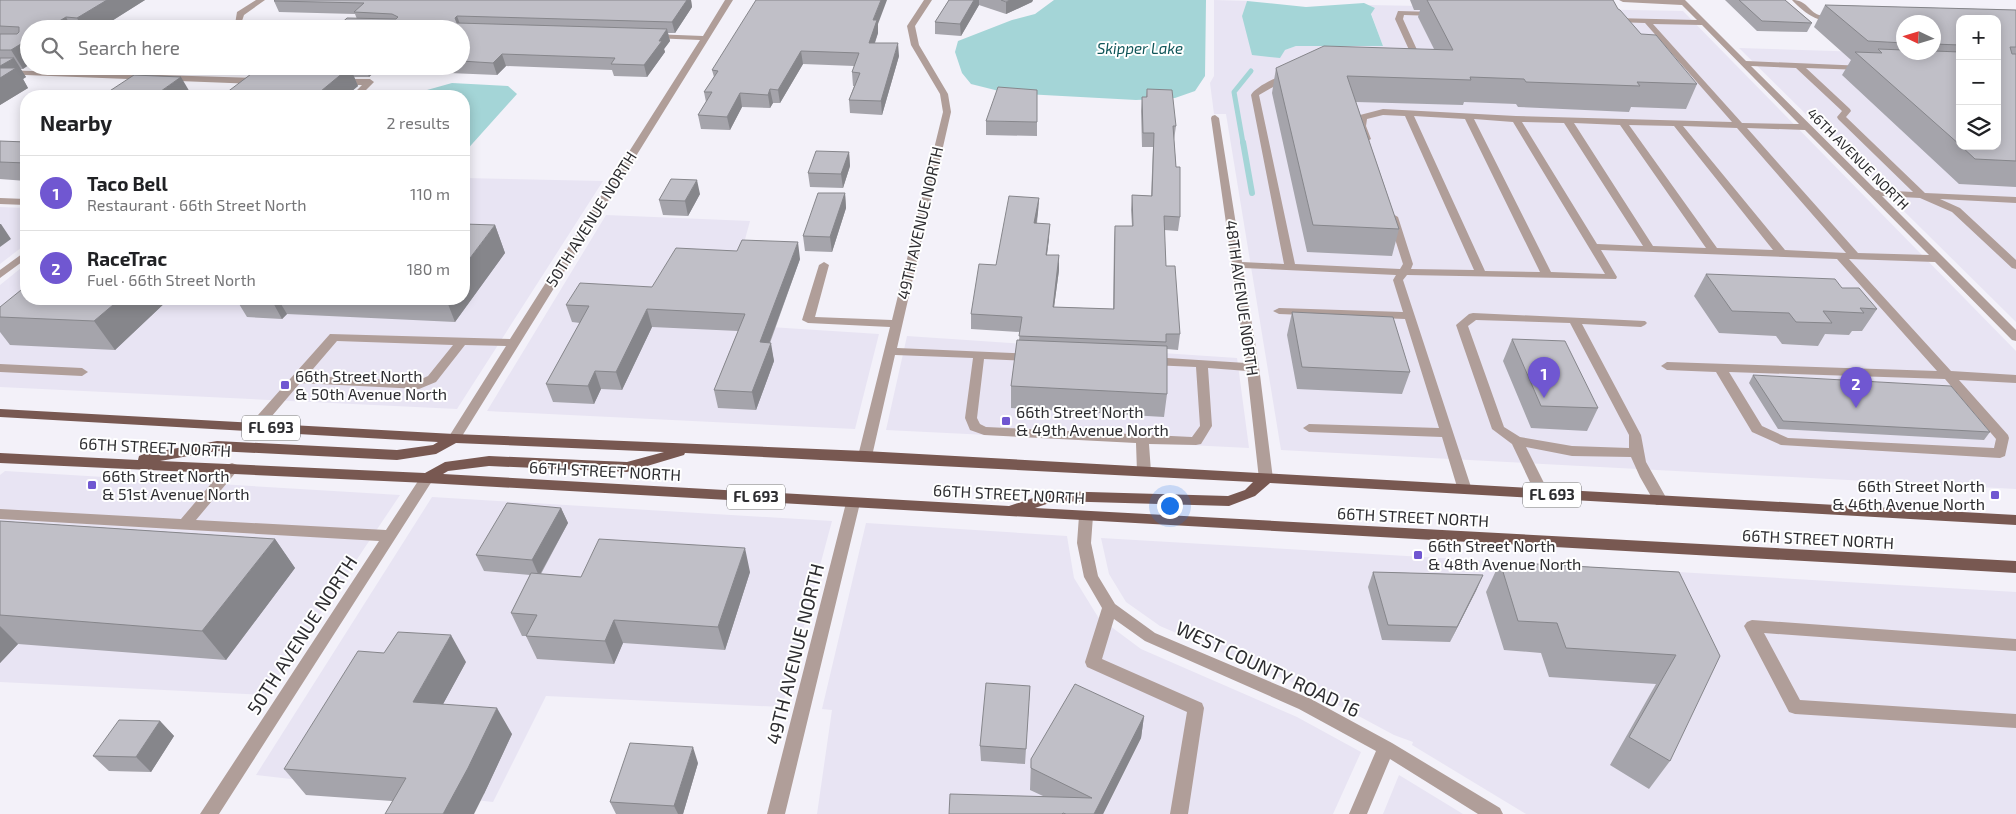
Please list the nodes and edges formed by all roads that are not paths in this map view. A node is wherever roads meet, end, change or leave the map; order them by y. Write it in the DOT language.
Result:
graph roads {
  1 [pos="261,0"];
  2 [pos="730,0"];
  3 [pos="928,0"];
  4 [pos="1623,0"];
  5 [pos="1796,0"];
  6 [pos="1683,1"];
  7 [pos="1440,15"];
  8 [pos="1845,17"];
  9 [pos="238,20"];
  10 [pos="1603,20"];
  11 [pos="1647,21"];
  12 [pos="1704,23"];
  13 [pos="646,36"];
  14 [pos="704,38"];
  15 [pos="1744,63"];
  16 [pos="1411,65"];
  17 [pos="1798,66"];
  18 [pos="1874,68"];
  19 [pos="0,72"];
  20 [pos="1298,72"];
  21 [pos="20,73"];
  22 [pos="84,75"];
  23 [pos="251,81"];
  24 [pos="271,81"];
  25 [pos="330,82"];
  26 [pos="239,90"];
  27 [pos="361,90"];
  28 [pos="1408,113"];
  29 [pos="1468,117"];
  30 [pos="1216,118"];
  31 [pos="1516,119"];
  32 [pos="1567,120"];
  33 [pos="1623,122"];
  34 [pos="1676,123"];
  35 [pos="1738,125"];
  36 [pos="1807,127"];
  37 [pos="1371,152"];
  38 [pos="1873,193"];
  39 [pos="1922,195"];
  40 [pos="0,201"];
  41 [pos="2014,201"];
  42 [pos="20,202"];
  43 [pos="1389,206"];
  44 [pos="1594,247"];
  45 [pos="1650,249"];
  46 [pos="1714,251"];
  47 [pos="1781,253"];
  48 [pos="1840,256"];
  49 [pos="1855,256"];
  50 [pos="20,259"];
  51 [pos="1938,259"];
  52 [pos="824,265"];
  53 [pos="1238,265"];
  54 [pos="2016,266"];
  55 [pos="1290,267"];
  56 [pos="1404,272"];
  57 [pos="1481,274"];
  58 [pos="0,275"];
  59 [pos="1547,276"];
  60 [pos="1280,311"];
  61 [pos="1409,316"];
  62 [pos="1574,320"];
  63 [pos="1641,323"];
  64 [pos="896,324"];
  65 [pos="2016,336"];
  66 [pos="461,342"];
  67 [pos="513,343"];
  68 [pos="889,351"];
  69 [pos="978,355"];
  70 [pos="1046,357"];
  71 [pos="1142,361"];
  72 [pos="1202,364"];
  73 [pos="1667,366"];
  74 [pos="1253,367"];
  75 [pos="0,368"];
  76 [pos="1720,368"];
  77 [pos="82,372"];
  78 [pos="1948,375"];
  79 [pos="296,379"];
  80 [pos="2016,379"];
  81 [pos="2,413"];
  82 [pos="255,427"];
  83 [pos="1308,428"];
  84 [pos="1446,433"];
  85 [pos="454,438"];
  86 [pos="1142,439"];
  87 [pos="1517,441"];
  88 [pos="688,449"];
  89 [pos="1636,453"];
  90 [pos="864,456"];
  91 [pos="1,458"];
  92 [pos="120,463"];
  93 [pos="232,468"];
  94 [pos="1144,472"];
  95 [pos="427,478"];
  96 [pos="1266,479"];
  97 [pos="1465,490"];
  98 [pos="1543,495"];
  99 [pos="1661,501"];
  100 [pos="853,503"];
  101 [pos="1009,512"];
  102 [pos="0,514"];
  103 [pos="1086,516"];
  104 [pos="2016,520"];
  105 [pos="184,525"];
  106 [pos="390,536"];
  107 [pos="2016,567"];
  108 [pos="1110,608"];
  109 [pos="2016,645"];
  110 [pos="2016,721"];
  111 [pos="1386,748"];
  112 [pos="209,814"];
  113 [pos="776,814"];
  114 [pos="1179,814"];
  115 [pos="1358,814"];
  116 [pos="1494,814"];
  1 -- 9 [label="street"];
  2 -- 14 [label="street, 50TH AVENUE NORTH"];
  3 -- 64 [label="street, 49TH AVENUE NORTH"];
  4 -- 6 [label="street"];
  5 -- 8 [label="street"];
  6 -- 12 [label="street, 46TH AVENUE NORTH"];
  7 -- 16 [label="street"];
  10 -- 11 [label="street"];
  11 -- 12 [label="street"];
  11 -- 35 [label="street"];
  12 -- 15 [label="street, 46TH AVENUE NORTH"];
  13 -- 14 [label="street"];
  14 -- 67 [label="street, 50TH AVENUE NORTH"];
  15 -- 17 [label="street"];
  15 -- 36 [label="street, 46TH AVENUE NORTH"];
  17 -- 18 [label="street"];
  17 -- 39 [label="street"];
  19 -- 21 [label="street"];
  20 -- 55 [label="street"];
  22 -- 23 [label="street"];
  23 -- 24 [label="street"];
  23 -- 26 [label="street"];
  25 -- 27 [label="street"];
  28 -- 29 [label="street"];
  28 -- 37 [label="street"];
  28 -- 57 [label="street"];
  29 -- 31 [label="street"];
  29 -- 59 [label="street"];
  30 -- 53 [label="street, 48TH AVENUE NORTH"];
  31 -- 32 [label="street"];
  31 -- 44 [label="street"];
  32 -- 33 [label="street"];
  32 -- 45 [label="street"];
  33 -- 34 [label="street"];
  33 -- 46 [label="street"];
  34 -- 35 [label="street"];
  34 -- 47 [label="street"];
  35 -- 36 [label="street"];
  35 -- 49 [label="street"];
  36 -- 38 [label="street, 46TH AVENUE NORTH"];
  38 -- 39 [label="street"];
  38 -- 51 [label="street, 46TH AVENUE NORTH"];
  39 -- 41 [label="street"];
  39 -- 54 [label="street"];
  40 -- 42 [label="street"];
  43 -- 56 [label="street"];
  44 -- 45 [label="street"];
  44 -- 59 [label="street"];
  45 -- 46 [label="street"];
  46 -- 47 [label="street"];
  47 -- 48 [label="street"];
  48 -- 49 [label="street"];
  48 -- 78 [label="street"];
  49 -- 51 [label="street"];
  50 -- 58 [label="street"];
  51 -- 65 [label="street, 46TH AVENUE NORTH"];
  52 -- 64 [label="street"];
  53 -- 55 [label="street"];
  53 -- 74 [label="street, 48TH AVENUE NORTH"];
  55 -- 56 [label="street"];
  56 -- 57 [label="street"];
  56 -- 61 [label="street"];
  57 -- 59 [label="street"];
  60 -- 61 [label="street"];
  61 -- 84 [label="street"];
  62 -- 63 [label="street"];
  62 -- 87 [label="street"];
  62 -- 89 [label="street"];
  64 -- 68 [label="street, 49TH AVENUE NORTH"];
  66 -- 67 [label="street"];
  66 -- 79 [label="street"];
  66 -- 79 [label="street"];
  67 -- 85 [label="street, 50TH AVENUE NORTH"];
  68 -- 69 [label="street"];
  68 -- 90 [label="street, 49TH AVENUE NORTH"];
  69 -- 70 [label="street"];
  69 -- 86 [label="street"];
  71 -- 72 [label="street"];
  72 -- 74 [label="street"];
  72 -- 86 [label="street"];
  73 -- 76 [label="street"];
  74 -- 96 [label="street, 48TH AVENUE NORTH"];
  75 -- 77 [label="street"];
  76 -- 78 [label="street"];
  76 -- 78 [label="street"];
  78 -- 80 [label="street"];
  79 -- 82 [label="street"];
  81 -- 82 [label="main road, 66TH STREET NORTH / FL 693"];
  82 -- 85 [label="main road, 66TH STREET NORTH / FL 693"];
  83 -- 84 [label="street"];
  84 -- 97 [label="street"];
  85 -- 88 [label="main road, 66TH STREET NORTH / FL 693"];
  85 -- 92 [label="main road"];
  86 -- 94 [label="street"];
  87 -- 89 [label="street"];
  87 -- 98 [label="street"];
  88 -- 90 [label="main road, 66TH STREET NORTH / FL 693"];
  88 -- 95 [label="main road"];
  89 -- 99 [label="street"];
  90 -- 94 [label="main road, 66TH STREET NORTH / FL 693"];
  91 -- 92 [label="main road, 66TH STREET NORTH / FL 693"];
  92 -- 93 [label="main road, 66TH STREET NORTH / FL 693"];
  93 -- 95 [label="main road, 66TH STREET NORTH / FL 693"];
  93 -- 105 [label="street"];
  94 -- 96 [label="main road, 66TH STREET NORTH / FL 693"];
  95 -- 100 [label="main road, 66TH STREET NORTH / FL 693"];
  95 -- 106 [label="street, 50TH AVENUE NORTH"];
  96 -- 97 [label="main road, 66TH STREET NORTH / FL 693"];
  96 -- 101 [label="main road"];
  97 -- 98 [label="main road, 66TH STREET NORTH / FL 693"];
  98 -- 99 [label="main road, 66TH STREET NORTH / FL 693"];
  99 -- 104 [label="main road, 66TH STREET NORTH / FL 693"];
  100 -- 101 [label="main road, 66TH STREET NORTH / FL 693"];
  100 -- 113 [label="street, 49TH AVENUE NORTH"];
  101 -- 103 [label="main road, 66TH STREET NORTH / FL 693"];
  102 -- 105 [label="street"];
  103 -- 107 [label="main road, 66TH STREET NORTH / FL 693"];
  103 -- 108 [label="street, WEST COUNTY ROAD 16"];
  105 -- 106 [label="street"];
  106 -- 112 [label="street, 50TH AVENUE NORTH"];
  108 -- 111 [label="street, WEST COUNTY ROAD 16"];
  108 -- 114 [label="street"];
  109 -- 110 [label="street"];
  111 -- 115 [label="street"];
  111 -- 116 [label="street, WEST COUNTY ROAD 16"];
}
